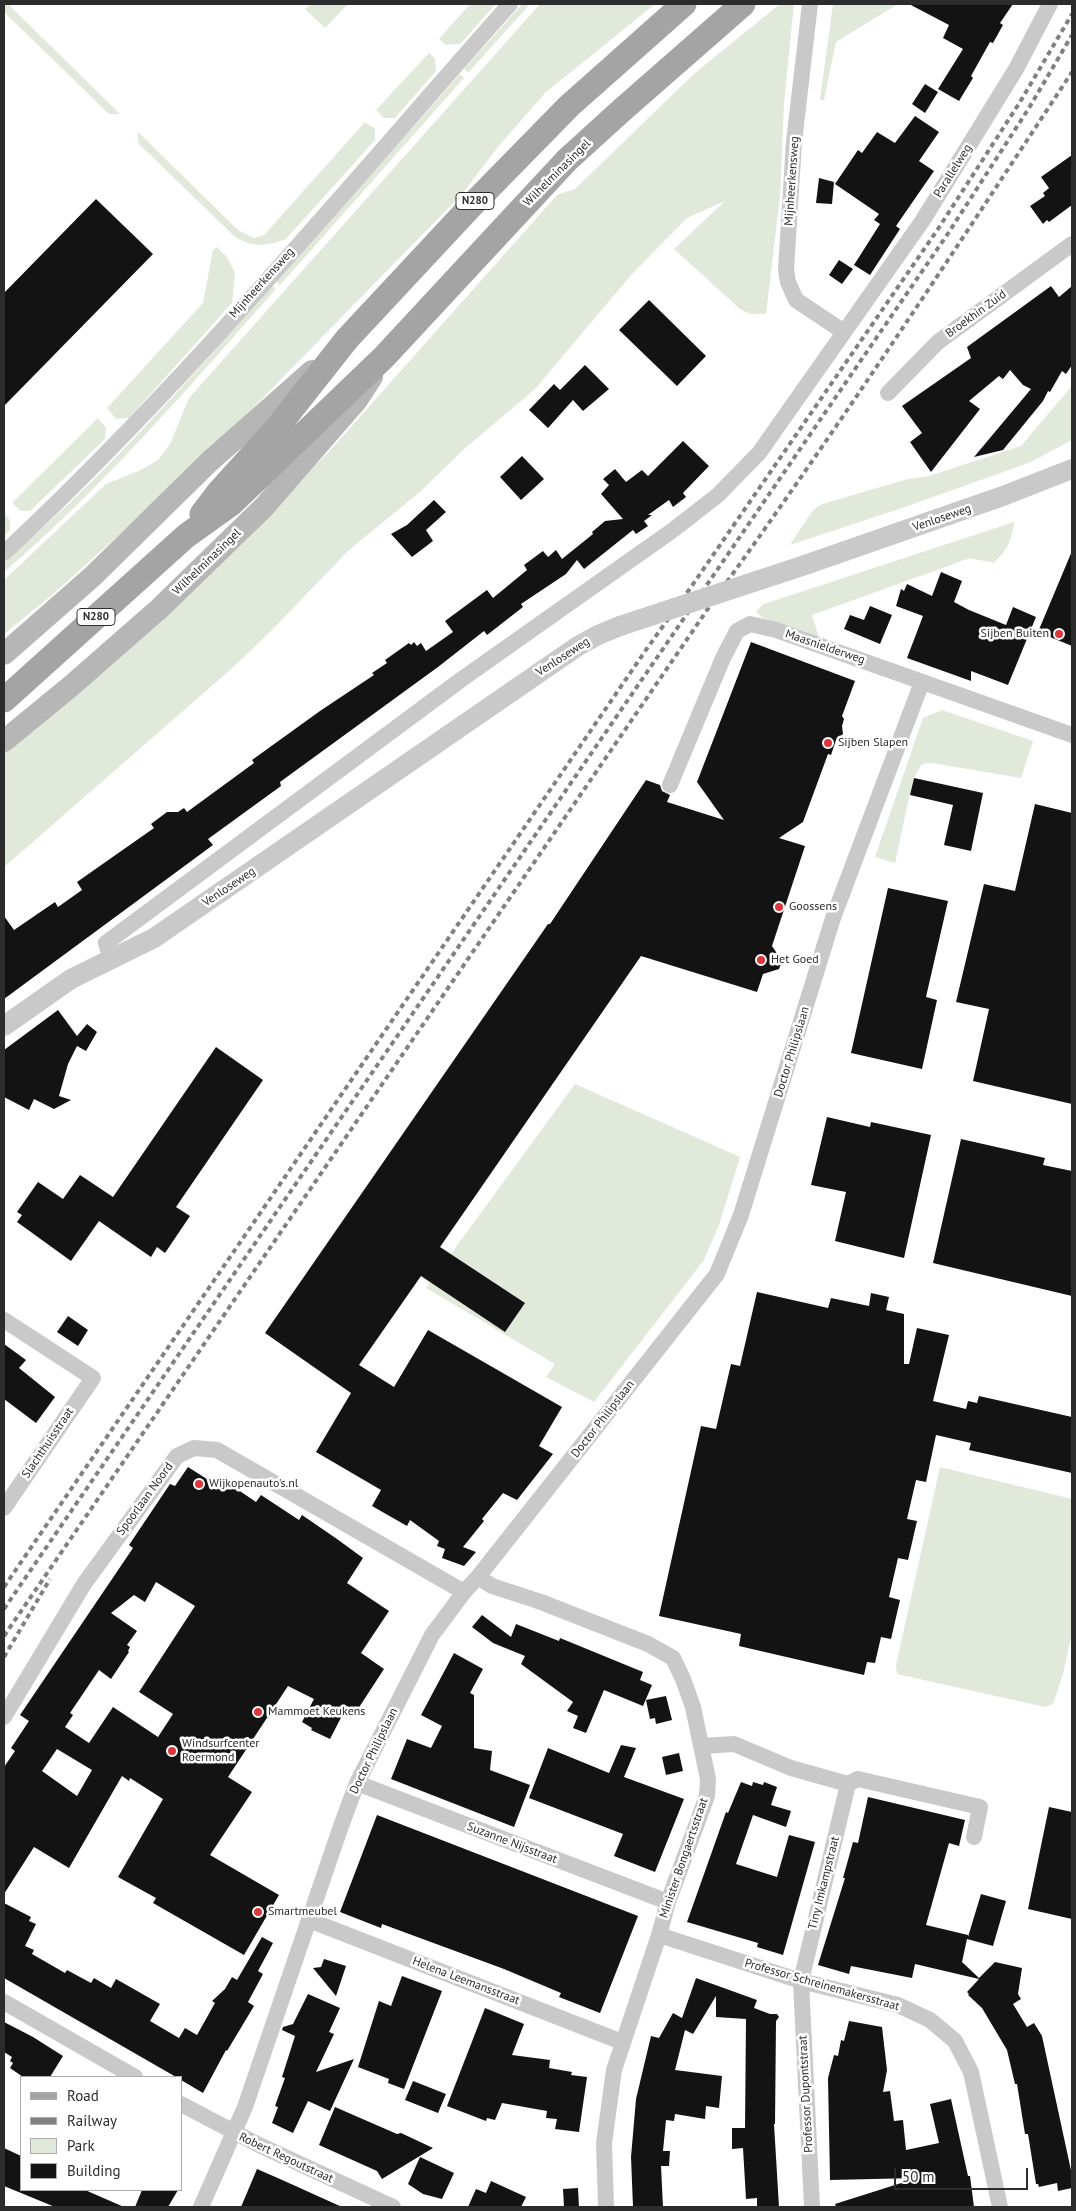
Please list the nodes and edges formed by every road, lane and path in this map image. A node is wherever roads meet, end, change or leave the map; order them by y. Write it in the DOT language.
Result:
graph roads {
  1 [pos="510,4"];
  2 [pos="684,4"];
  3 [pos="743,4"];
  4 [pos="810,4"];
  5 [pos="1050,4"];
  6 [pos="1072,244"];
  7 [pos="844,332"];
  8 [pos="347,339"];
  9 [pos="384,357"];
  10 [pos="888,393"];
  11 [pos="1072,469"];
  12 [pos="186,536"];
  13 [pos="4,553"];
  14 [pos="4,654"];
  15 [pos="922,682"];
  16 [pos="4,700"];
  17 [pos="1072,735"];
  18 [pos="4,740"];
  19 [pos="670,785"];
  20 [pos="111,959"];
  21 [pos="4,1026"];
  22 [pos="4,1320"];
  23 [pos="4,1508"];
  24 [pos="478,1578"];
  25 [pos="464,1592"];
  26 [pos="4,1717"];
  27 [pos="702,1746"];
  28 [pos="357,1783"];
  29 [pos="848,1784"];
  30 [pos="974,1837"];
  31 [pos="668,1902"];
  32 [pos="309,1920"];
  33 [pos="659,1935"];
  34 [pos="800,1981"];
  35 [pos="4,2002"];
  36 [pos="622,2042"];
  37 [pos="133,2076"];
  38 [pos="182,2105"];
  39 [pos="233,2133"];
  40 [pos="201,2207"];
  41 [pos="393,2207"];
  42 [pos="606,2207"];
  43 [pos="812,2207"];
  44 [pos="1000,2207"];
  1 -- 13 [label="street, Mijnheerkensweg"];
  2 -- 8 [label="main road, Wilhelminasingel / N280"];
  3 -- 9 [label="main road, Wilhelminasingel / N280"];
  4 -- 7 [label="street, Mijnheerkensweg"];
  5 -- 7 [label="street, Parallelweg"];
  6 -- 10 [label="street, Broekhin Zuid"];
  7 -- 20 [label="street"];
  8 -- 12 [label="main road, Wilhelminasingel / N280"];
  8 -- 14 [label="main road, Wilhelminasingel / N280"];
  9 -- 12 [label="main road, Wilhelminasingel / N280"];
  9 -- 18 [label="main road, Wilhelminasingel / N280"];
  11 -- 20 [label="street, Venloseweg, bridge"];
  12 -- 16 [label="main road, Wilhelminasingel / N280"];
  15 -- 17 [label="street, Maasnielderweg"];
  15 -- 19 [label="street, Maasnielderweg"];
  15 -- 24 [label="street, Doctor Philipslaan"];
  20 -- 21 [label="street, Venloseweg"];
  22 -- 23 [label="street, Slachthuisstraat"];
  24 -- 25 [label="street, Doctor Philipslaan"];
  24 -- 27 [label="street, Minister Bongaertsstraat"];
  25 -- 26 [label="street, Spoorlaan Noord"];
  25 -- 28 [label="street, Doctor Philipslaan"];
  27 -- 29 [label="street"];
  27 -- 31 [label="street, Minister Bongaertsstraat"];
  28 -- 31 [label="street, Suzanne Nijsstraat"];
  28 -- 32 [label="street, Doctor Philipslaan"];
  29 -- 30 [label="street"];
  29 -- 34 [label="street, Tiny Imkampstraat"];
  31 -- 33 [label="street, Minister Bongaertsstraat"];
  32 -- 36 [label="street, Helena Leemansstraat"];
  32 -- 39 [label="street, Doctor Philipslaan"];
  33 -- 34 [label="street, Professor Schreinemakersstraat"];
  33 -- 36 [label="street, Minister Bongaertsstraat"];
  34 -- 43 [label="street, Professor Dupontstraat"];
  34 -- 44 [label="street, Professor Schreinemakersstraat"];
  35 -- 37 [label="street"];
  36 -- 42 [label="street, Minister Bongaertsstraat"];
  38 -- 39 [label="street, Robert Regoutstraat"];
  39 -- 40 [label="street, Doctor Philipslaan"];
  39 -- 41 [label="street, Robert Regoutstraat"];
}
